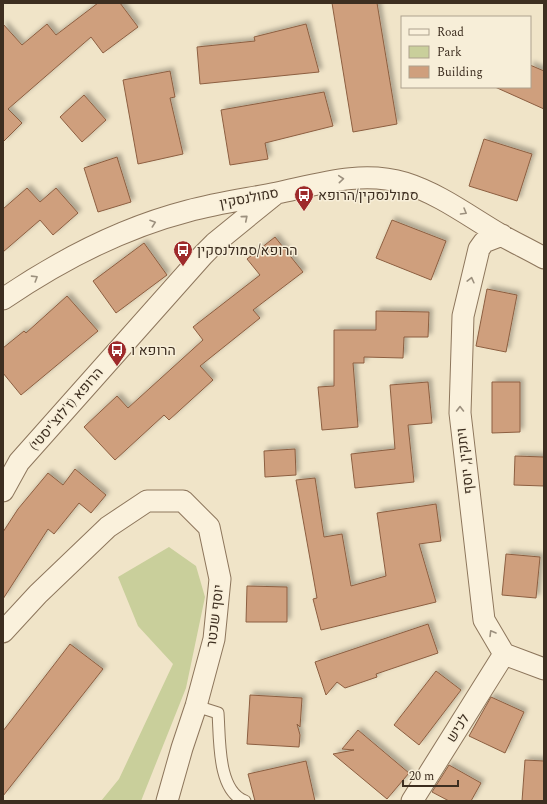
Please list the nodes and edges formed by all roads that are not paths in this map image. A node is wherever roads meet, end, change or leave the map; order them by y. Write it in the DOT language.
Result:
graph roads {
  1 [pos="276,193"];
  2 [pos="211,206"];
  3 [pos="502,235"];
  4 [pos="215,243"];
  5 [pos="544,258"];
  6 [pos="3,300"];
  7 [pos="3,491"];
  8 [pos="3,632"];
  9 [pos="504,654"];
  10 [pos="544,669"];
  11 [pos="196,706"];
  12 [pos="167,801"];
  13 [pos="245,801"];
  14 [pos="412,801"];
  1 -- 2 [label="street, סמולנסקין"];
  1 -- 3 [label="street, סמולנסקין, one-way"];
  4 -- 1 [label="street, הרופא (ז'לוצ'יסטי), one-way"];
  2 -- 4 [label="street, הרופא (ז'לוצ'יסטי)"];
  6 -- 2 [label="street, סמולנסקין, one-way"];
  3 -- 5 [label="street, סמולנסקין"];
  9 -- 3 [label="street, ויתקין, יוסף, one-way"];
  4 -- 7 [label="street, הרופא (ז'לוצ'יסטי)"];
  8 -- 11 [label="street, יוסף שכטר"];
  9 -- 10 [label="street"];
  9 -- 14 [label="street, לכיש"];
  11 -- 12 [label="street, יוסף שכטר"];
  11 -- 13 [label="lane"];
}
